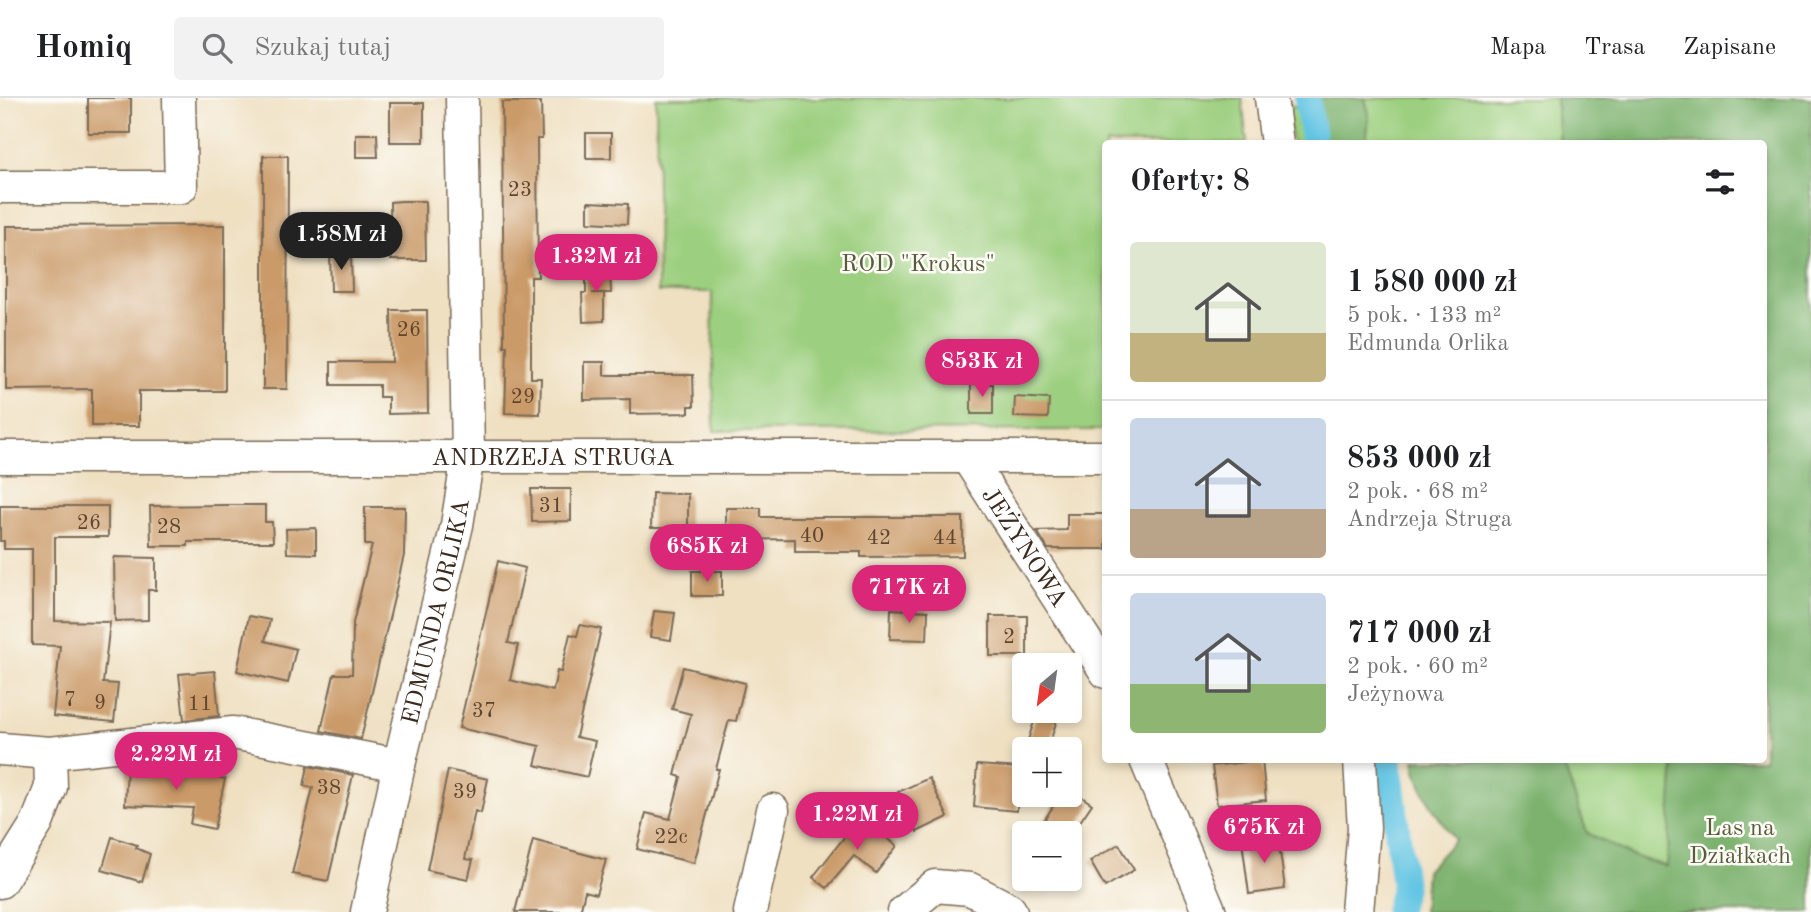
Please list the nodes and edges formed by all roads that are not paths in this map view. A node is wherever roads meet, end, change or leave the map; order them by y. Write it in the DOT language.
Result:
graph roads {
  1 [pos="178,98"];
  2 [pos="461,98"];
  3 [pos="1271,98"];
  4 [pos="1276,140"];
  5 [pos="0,187"];
  6 [pos="468,456"];
  7 [pos="0,457"];
  8 [pos="967,457"];
  9 [pos="1102,457"];
  10 [pos="1102,667"];
  11 [pos="0,749"];
  12 [pos="50,753"];
  13 [pos="1147,763"];
  14 [pos="1360,763"];
  15 [pos="399,765"];
  16 [pos="773,810"];
  17 [pos="0,882"];
  18 [pos="367,912"];
  19 [pos="750,912"];
  20 [pos="904,912"];
  21 [pos="1011,912"];
  22 [pos="1210,912"];
  23 [pos="1357,912"];
  1 -- 5 [label="street"];
  2 -- 6 [label="street, EDMUNDA ORLIKA"];
  3 -- 4 [label="street"];
  6 -- 7 [label="street, ANDRZEJA STRUGA"];
  6 -- 8 [label="street, ANDRZEJA STRUGA"];
  6 -- 15 [label="street, EDMUNDA ORLIKA"];
  8 -- 9 [label="street, ANDRZEJA STRUGA"];
  8 -- 10 [label="street, JEŻYNOWA"];
  11 -- 12 [label="street"];
  12 -- 15 [label="street"];
  12 -- 17 [label="street"];
  13 -- 22 [label="street"];
  14 -- 23 [label="street"];
  15 -- 18 [label="street, EDMUNDA ORLIKA"];
  16 -- 19 [label="street"];
  20 -- 21 [label="street"];
}
